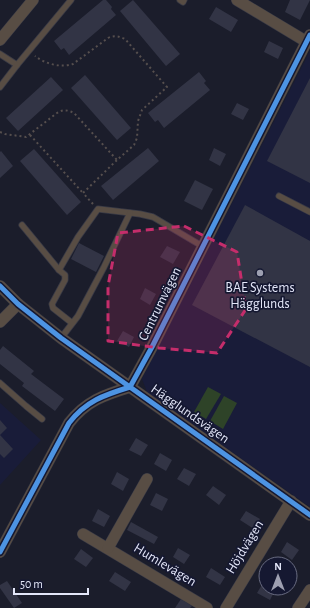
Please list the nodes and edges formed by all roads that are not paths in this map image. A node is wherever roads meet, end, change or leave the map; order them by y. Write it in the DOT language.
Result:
graph roads {
  1 [pos="33,0"];
  2 [pos="71,0"];
  3 [pos="180,0"];
  4 [pos="184,0"];
  5 [pos="237,0"];
  6 [pos="308,38"];
  7 [pos="0,40"];
  8 [pos="0,54"];
  9 [pos="17,65"];
  10 [pos="0,87"];
  11 [pos="279,196"];
  12 [pos="310,212"];
  13 [pos="130,213"];
  14 [pos="22,225"];
  15 [pos="202,246"];
  16 [pos="59,270"];
  17 [pos="0,286"];
  18 [pos="18,304"];
  19 [pos="0,322"];
  20 [pos="72,323"];
  21 [pos="62,338"];
  22 [pos="0,383"];
  23 [pos="130,387"];
  24 [pos="42,419"];
  25 [pos="148,479"];
  26 [pos="291,501"];
  27 [pos="310,515"];
  28 [pos="83,534"];
  29 [pos="108,548"];
  30 [pos="0,552"];
  31 [pos="310,590"];
  32 [pos="207,608"];
  33 [pos="226,608"];
  34 [pos="298,608"];
  1 -- 7 [label="street"];
  2 -- 9 [label="lane"];
  3 -- 4 [label="lane"];
  5 -- 6 [label="street"];
  6 -- 15 [label="street, Centrumvägen"];
  8 -- 9 [label="lane"];
  9 -- 10 [label="lane"];
  11 -- 12 [label="lane"];
  13 -- 15 [label="lane"];
  13 -- 16 [label="lane"];
  13 -- 20 [label="lane"];
  14 -- 16 [label="lane"];
  15 -- 23 [label="street, Centrumvägen"];
  16 -- 20 [label="lane"];
  17 -- 18 [label="street, Hägglundsvägen"];
  18 -- 19 [label="street"];
  18 -- 21 [label="street, Hägglundsvägen"];
  20 -- 21 [label="lane"];
  21 -- 23 [label="street, Hägglundsvägen"];
  22 -- 24 [label="lane"];
  23 -- 26 [label="street, Hägglundsvägen"];
  23 -- 30 [label="street"];
  25 -- 29 [label="street"];
  26 -- 27 [label="street, Hägglundsvägen"];
  26 -- 33 [label="street, Höjdvägen"];
  28 -- 29 [label="street, Humlevägen"];
  29 -- 32 [label="street, Humlevägen"];
  31 -- 34 [label="street"];
}
